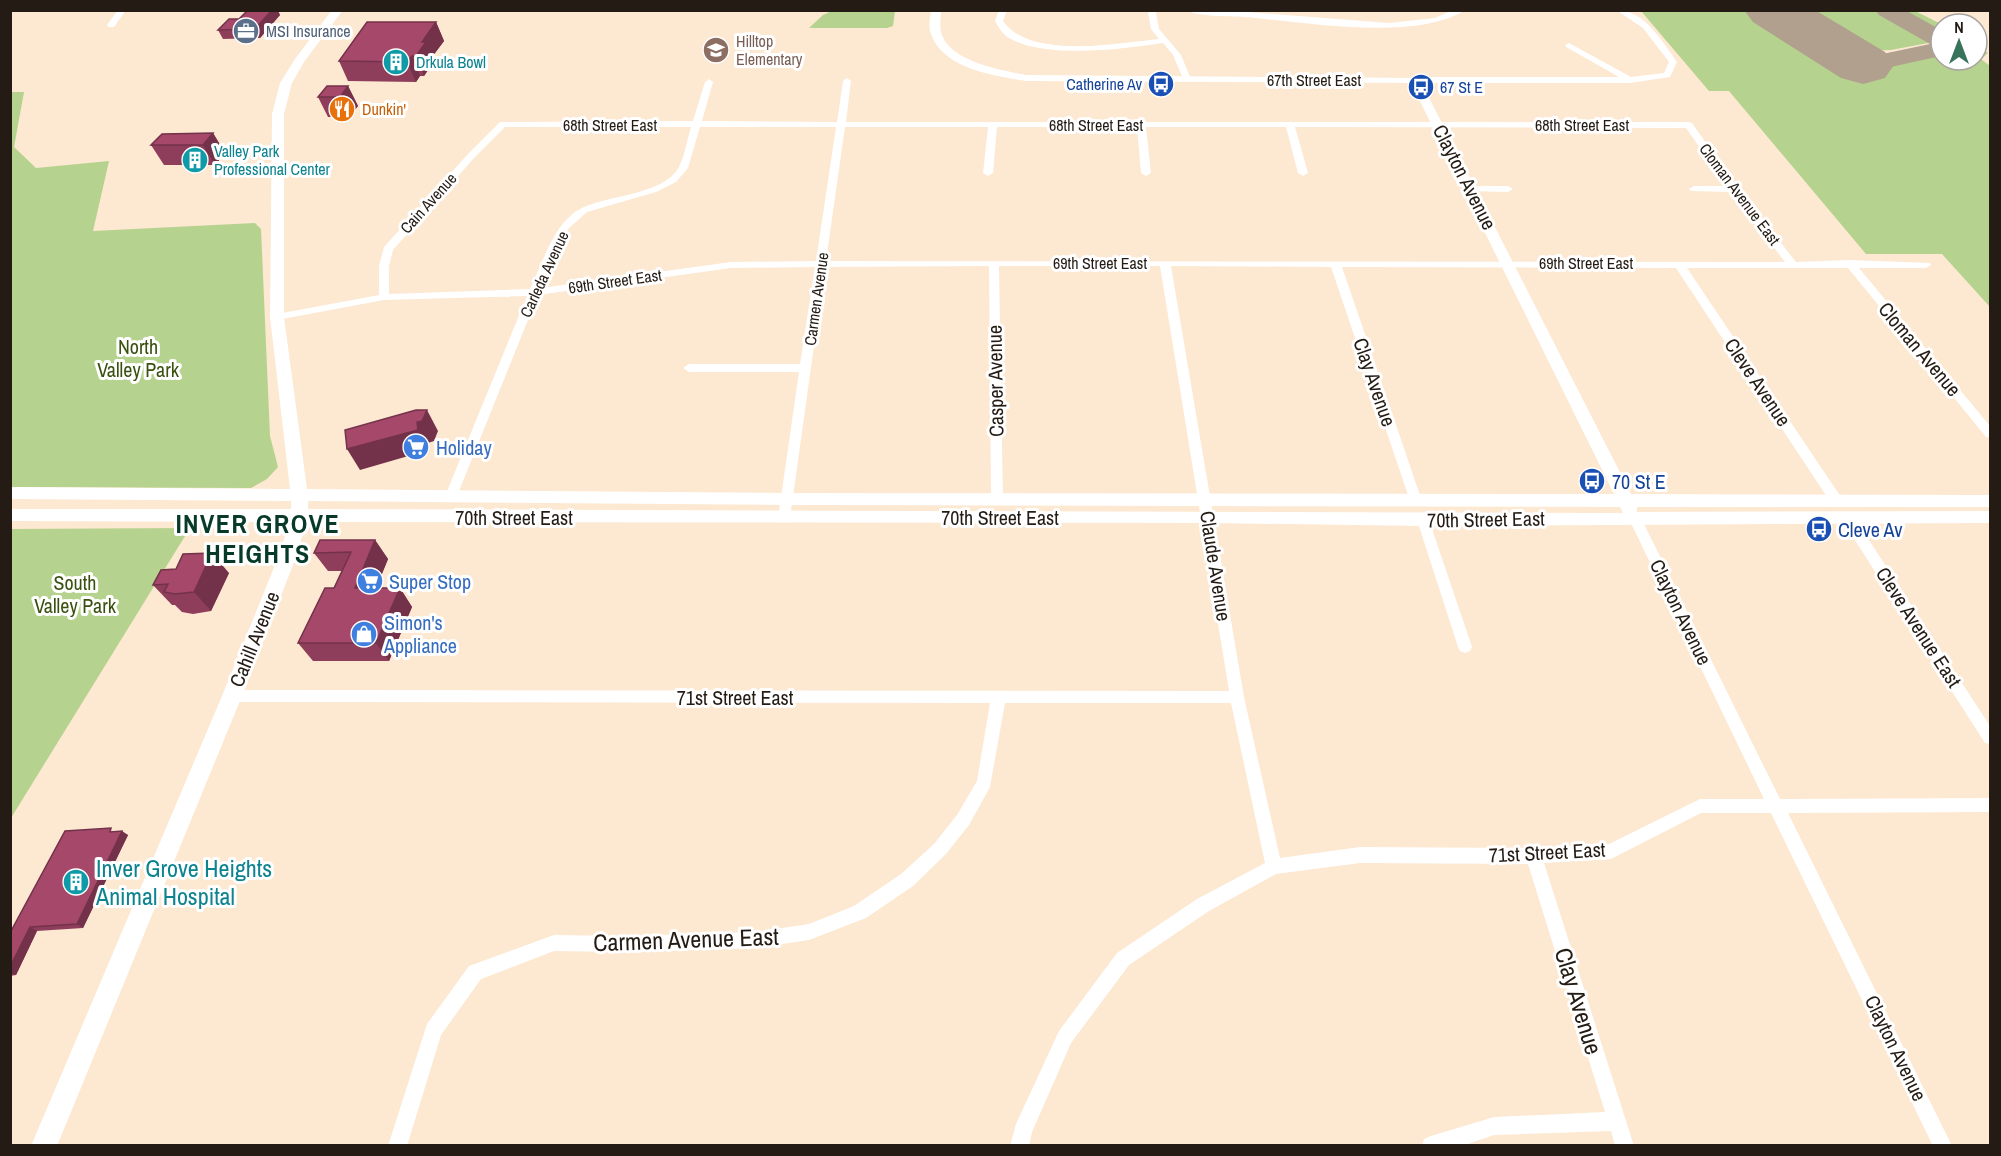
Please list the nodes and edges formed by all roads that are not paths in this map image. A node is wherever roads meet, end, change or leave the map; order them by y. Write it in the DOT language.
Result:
graph roads {
  1 [pos="122,10"];
  2 [pos="338,10"];
  3 [pos="936,10"];
  4 [pos="1003,10"];
  5 [pos="1155,10"];
  6 [pos="1189,10"];
  7 [pos="1461,10"];
  8 [pos="1620,10"];
  9 [pos="111,25"];
  10 [pos="1162,41"];
  11 [pos="1569,45"];
  12 [pos="1187,79"];
  13 [pos="1415,80"];
  14 [pos="1630,80"];
  15 [pos="847,81"];
  16 [pos="709,82"];
  17 [pos="503,124"];
  18 [pos="698,125"];
  19 [pos="842,125"];
  20 [pos="993,125"];
  21 [pos="1290,125"];
  22 [pos="1439,125"];
  23 [pos="1689,125"];
  24 [pos="1142,126"];
  25 [pos="988,173"];
  26 [pos="1146,173"];
  27 [pos="1303,173"];
  28 [pos="1472,189"];
  29 [pos="1508,189"];
  30 [pos="1694,189"];
  31 [pos="1734,189"];
  32 [pos="1507,262"];
  33 [pos="821,263"];
  34 [pos="994,263"];
  35 [pos="1165,263"];
  36 [pos="1335,263"];
  37 [pos="1679,264"];
  38 [pos="1792,264"];
  39 [pos="1849,264"];
  40 [pos="1926,264"];
  41 [pos="534,292"];
  42 [pos="384,297"];
  43 [pos="277,316"];
  44 [pos="806,368"];
  45 [pos="689,369"];
  46 [pos="1990,434"];
  47 [pos="10,493"];
  48 [pos="297,495"];
  49 [pos="451,496"];
  50 [pos="787,499"];
  51 [pos="997,499"];
  52 [pos="1626,499"];
  53 [pos="1836,500"];
  54 [pos="1416,501"];
  55 [pos="1990,501"];
  56 [pos="1207,509"];
  57 [pos="10,515"];
  58 [pos="1990,516"];
  59 [pos="300,517"];
  60 [pos="1847,517"];
  61 [pos="784,518"];
  62 [pos="1635,519"];
  63 [pos="1423,520"];
  64 [pos="1465,647"];
  65 [pos="232,696"];
  66 [pos="1237,697"];
  67 [pos="998,698"];
  68 [pos="1990,738"];
  69 [pos="1990,805"];
  70 [pos="1779,807"];
  71 [pos="1534,856"];
  72 [pos="1274,867"];
  73 [pos="1616,1121"];
  74 [pos="44,1146"];
  75 [pos="397,1146"];
  76 [pos="1018,1146"];
  77 [pos="1431,1146"];
  78 [pos="1625,1146"];
  79 [pos="1943,1146"];
  1 -- 9 [label="street"];
  2 -- 43 [label="main road, Cahill Avenue"];
  3 -- 12 [label="main road, 67th Street East"];
  4 -- 10 [label="street"];
  5 -- 10 [label="street"];
  6 -- 7 [label="street"];
  8 -- 14 [label="street, 67th Street East"];
  10 -- 12 [label="street"];
  11 -- 14 [label="street"];
  12 -- 13 [label="main road, 67th Street East"];
  13 -- 14 [label="street, 67th Street East"];
  13 -- 22 [label="main road, Clayton Avenue"];
  15 -- 19 [label="street, Carmen Avenue"];
  16 -- 18 [label="street, Carleda Avenue"];
  17 -- 18 [label="street, 68th Street East"];
  17 -- 42 [label="street, Cain Avenue"];
  18 -- 19 [label="street, 68th Street East"];
  18 -- 41 [label="street, Carleda Avenue"];
  19 -- 20 [label="street, 68th Street East"];
  19 -- 33 [label="street, Carmen Avenue"];
  20 -- 24 [label="street, 68th Street East"];
  20 -- 25 [label="street"];
  21 -- 22 [label="street, 68th Street East"];
  21 -- 24 [label="street, 68th Street East"];
  21 -- 27 [label="street"];
  22 -- 23 [label="street, 68th Street East"];
  22 -- 28 [label="main road, Clayton Avenue"];
  23 -- 31 [label="street, Cloman Avenue East"];
  24 -- 26 [label="street"];
  28 -- 29 [label="street"];
  28 -- 32 [label="main road, Clayton Avenue"];
  30 -- 31 [label="street"];
  31 -- 38 [label="street, Cloman Avenue East"];
  32 -- 36 [label="street, 69th Street East"];
  32 -- 37 [label="street, 69th Street East"];
  32 -- 52 [label="main road, Clayton Avenue"];
  33 -- 34 [label="street, 69th Street East"];
  33 -- 41 [label="street, 69th Street East"];
  33 -- 44 [label="street, Carmen Avenue"];
  34 -- 35 [label="street, 69th Street East"];
  34 -- 51 [label="street, Casper Avenue"];
  35 -- 36 [label="street, 69th Street East"];
  35 -- 56 [label="street, Claude Avenue"];
  36 -- 54 [label="street, Clay Avenue"];
  37 -- 38 [label="street, 69th Street East"];
  37 -- 53 [label="street, Cleve Avenue"];
  38 -- 39 [label="street, 69th Street East"];
  39 -- 40 [label="street, 69th Street East"];
  39 -- 46 [label="street, Cloman Avenue"];
  41 -- 42 [label="street, 69th Street East"];
  41 -- 49 [label="street, Carleda Avenue"];
  42 -- 43 [label="street, 69th Street East"];
  43 -- 48 [label="main road, Cahill Avenue"];
  44 -- 45 [label="street"];
  44 -- 50 [label="street, Carmen Avenue"];
  47 -- 48 [label="main road, 70th Street East"];
  48 -- 49 [label="main road, 70th Street East"];
  48 -- 59 [label="main road, Cahill Avenue"];
  49 -- 50 [label="main road, 70th Street East"];
  50 -- 51 [label="main road, 70th Street East"];
  50 -- 61 [label="street, Carmen Avenue"];
  51 -- 56 [label="main road, 70th Street East"];
  52 -- 53 [label="main road, 70th Street East"];
  52 -- 54 [label="main road, 70th Street East"];
  52 -- 62 [label="main road, Clayton Avenue"];
  53 -- 55 [label="main road, 70th Street East"];
  54 -- 56 [label="main road, 70th Street East"];
  56 -- 61 [label="main road, 70th Street East"];
  56 -- 63 [label="main road, 70th Street East"];
  56 -- 66 [label="street, Claude Avenue"];
  57 -- 59 [label="main road, 70th Street East"];
  58 -- 60 [label="main road, 70th Street East"];
  59 -- 61 [label="main road, 70th Street East"];
  59 -- 65 [label="main road, Cahill Avenue"];
  60 -- 62 [label="main road, 70th Street East"];
  60 -- 68 [label="street, Cleve Avenue East"];
  62 -- 63 [label="main road, 70th Street East"];
  62 -- 70 [label="street, Clayton Avenue"];
  63 -- 64 [label="street"];
  65 -- 67 [label="street, 71st Street East"];
  65 -- 74 [label="main road, Cahill Avenue"];
  66 -- 67 [label="street, 71st Street East"];
  66 -- 72 [label="street, Claude Avenue"];
  67 -- 75 [label="street, Carmen Avenue East"];
  69 -- 70 [label="street, 71st Street East"];
  70 -- 71 [label="street, 71st Street East"];
  70 -- 79 [label="street, Clayton Avenue"];
  71 -- 72 [label="street, 71st Street East"];
  71 -- 73 [label="street, Clay Avenue"];
  72 -- 76 [label="street"];
  73 -- 77 [label="street"];
  73 -- 78 [label="street, Clay Avenue"];
}
